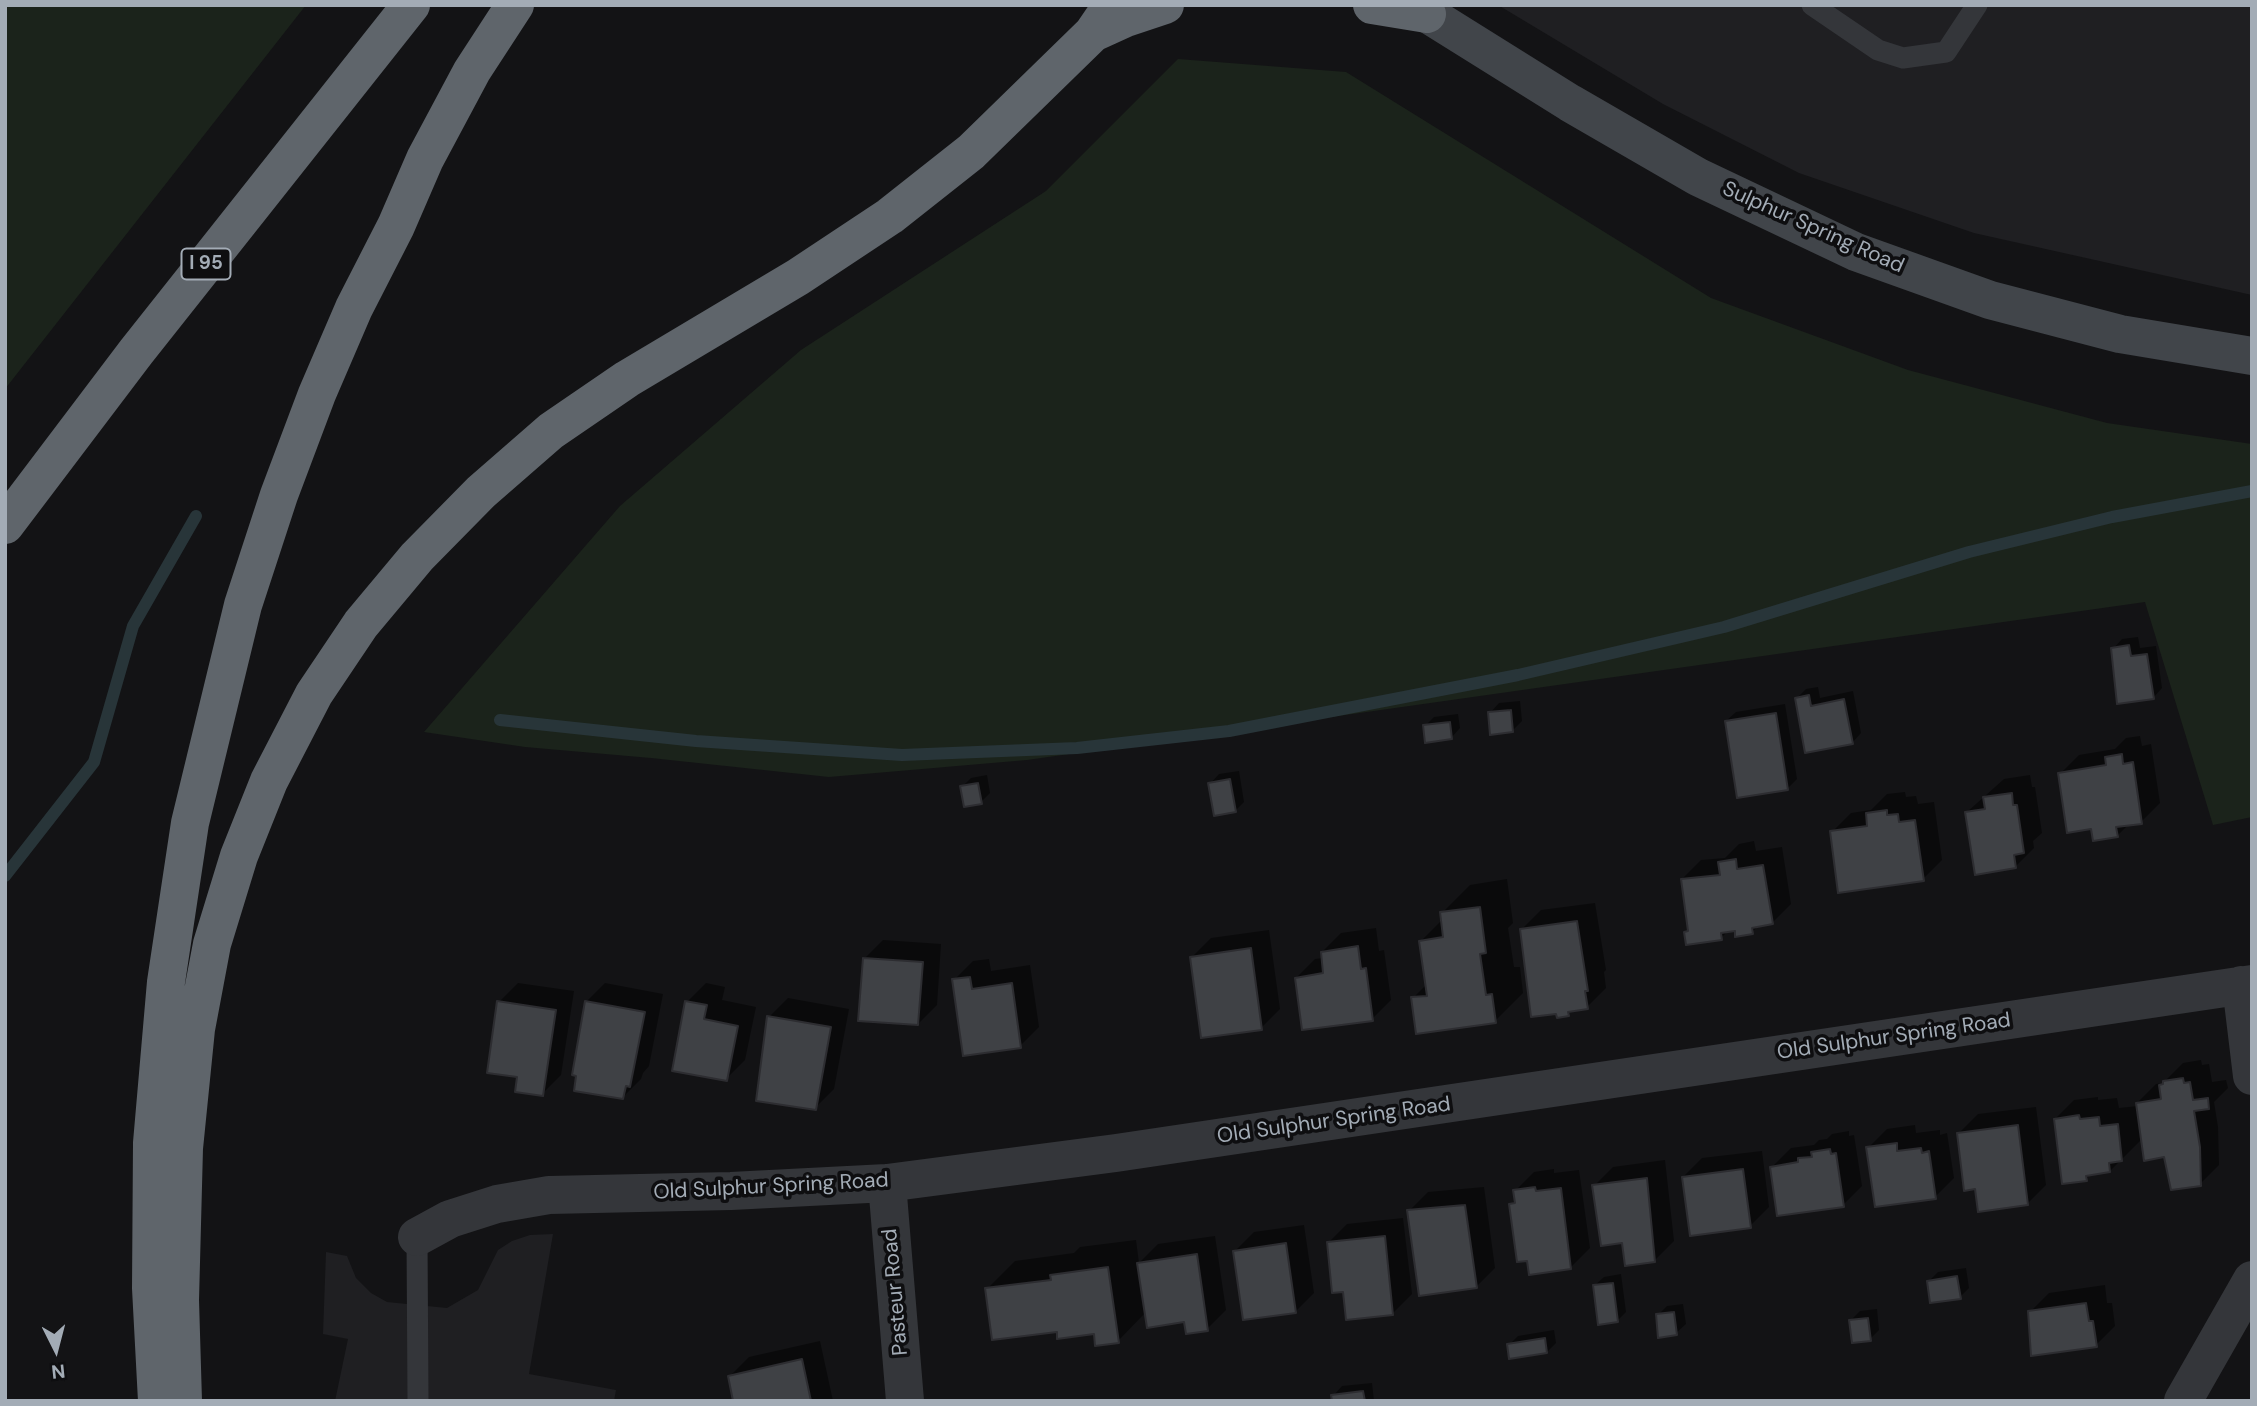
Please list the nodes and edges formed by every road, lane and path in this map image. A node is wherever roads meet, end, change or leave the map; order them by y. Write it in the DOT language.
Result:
graph roads {
  1 [pos="411,5"];
  2 [pos="515,5"];
  3 [pos="1165,5"];
  4 [pos="1372,5"];
  5 [pos="1812,5"];
  6 [pos="1420,10"];
  7 [pos="1973,10"];
  8 [pos="1102,19"];
  9 [pos="2252,356"];
  10 [pos="5,525"];
  11 [pos="2246,984"];
  12 [pos="2252,1076"];
  13 [pos="887,1183"];
  14 [pos="417,1237"];
  15 [pos="2252,1280"];
  16 [pos="157,1401"];
  17 [pos="183,1401"];
  18 [pos="418,1401"];
  19 [pos="905,1401"];
  20 [pos="2183,1401"];
  1 -- 10 [label="highway, I 95"];
  2 -- 16 [label="highway"];
  3 -- 8 [label="highway"];
  4 -- 6 [label="highway"];
  5 -- 7 [label="lane"];
  6 -- 9 [label="main road, Sulphur Spring Road"];
  8 -- 17 [label="highway"];
  11 -- 12 [label="street"];
  11 -- 13 [label="street, Old Sulphur Spring Road"];
  13 -- 14 [label="street, Old Sulphur Spring Road"];
  13 -- 19 [label="street, Pasteur Road"];
  14 -- 18 [label="lane"];
  15 -- 20 [label="street"];
}
